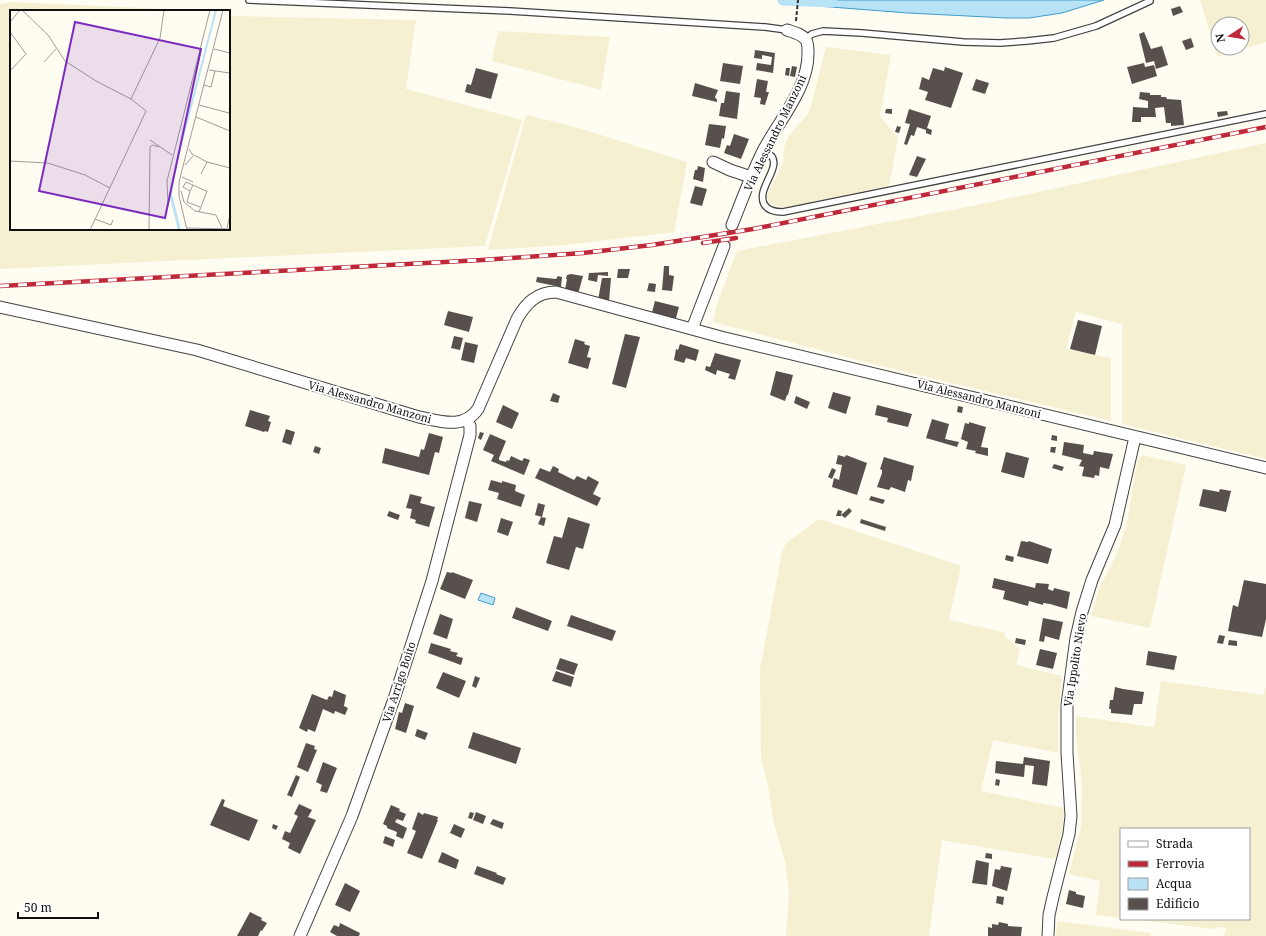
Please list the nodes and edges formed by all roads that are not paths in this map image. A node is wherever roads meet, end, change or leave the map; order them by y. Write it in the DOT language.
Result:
graph roads {
  1 [pos="249,0"];
  2 [pos="1150,1"];
  3 [pos="787,30"];
  4 [pos="805,39"];
  5 [pos="1266,114"];
  6 [pos="764,151"];
  7 [pos="713,162"];
  8 [pos="751,177"];
  9 [pos="732,225"];
  10 [pos="724,246"];
  11 [pos="0,307"];
  12 [pos="692,329"];
  13 [pos="467,420"];
  14 [pos="1135,437"];
  15 [pos="1266,468"];
  16 [pos="300,936"];
  17 [pos="1048,936"];
  1 -- 3 [label="lane"];
  2 -- 4 [label="lane"];
  3 -- 4 [label="street"];
  4 -- 6 [label="street, Via Alessandro Manzoni"];
  5 -- 6 [label="lane"];
  6 -- 8 [label="street, Via Alessandro Manzoni"];
  7 -- 8 [label="street"];
  8 -- 9 [label="street, Via Alessandro Manzoni"];
  10 -- 12 [label="street"];
  11 -- 13 [label="street, Via Alessandro Manzoni"];
  12 -- 13 [label="street, Via Alessandro Manzoni"];
  12 -- 14 [label="street, Via Alessandro Manzoni"];
  13 -- 16 [label="street, Via Arrigo Boito"];
  14 -- 15 [label="street, Via Alessandro Manzoni"];
  14 -- 17 [label="street, Via Ippolito Nievo"];
}
